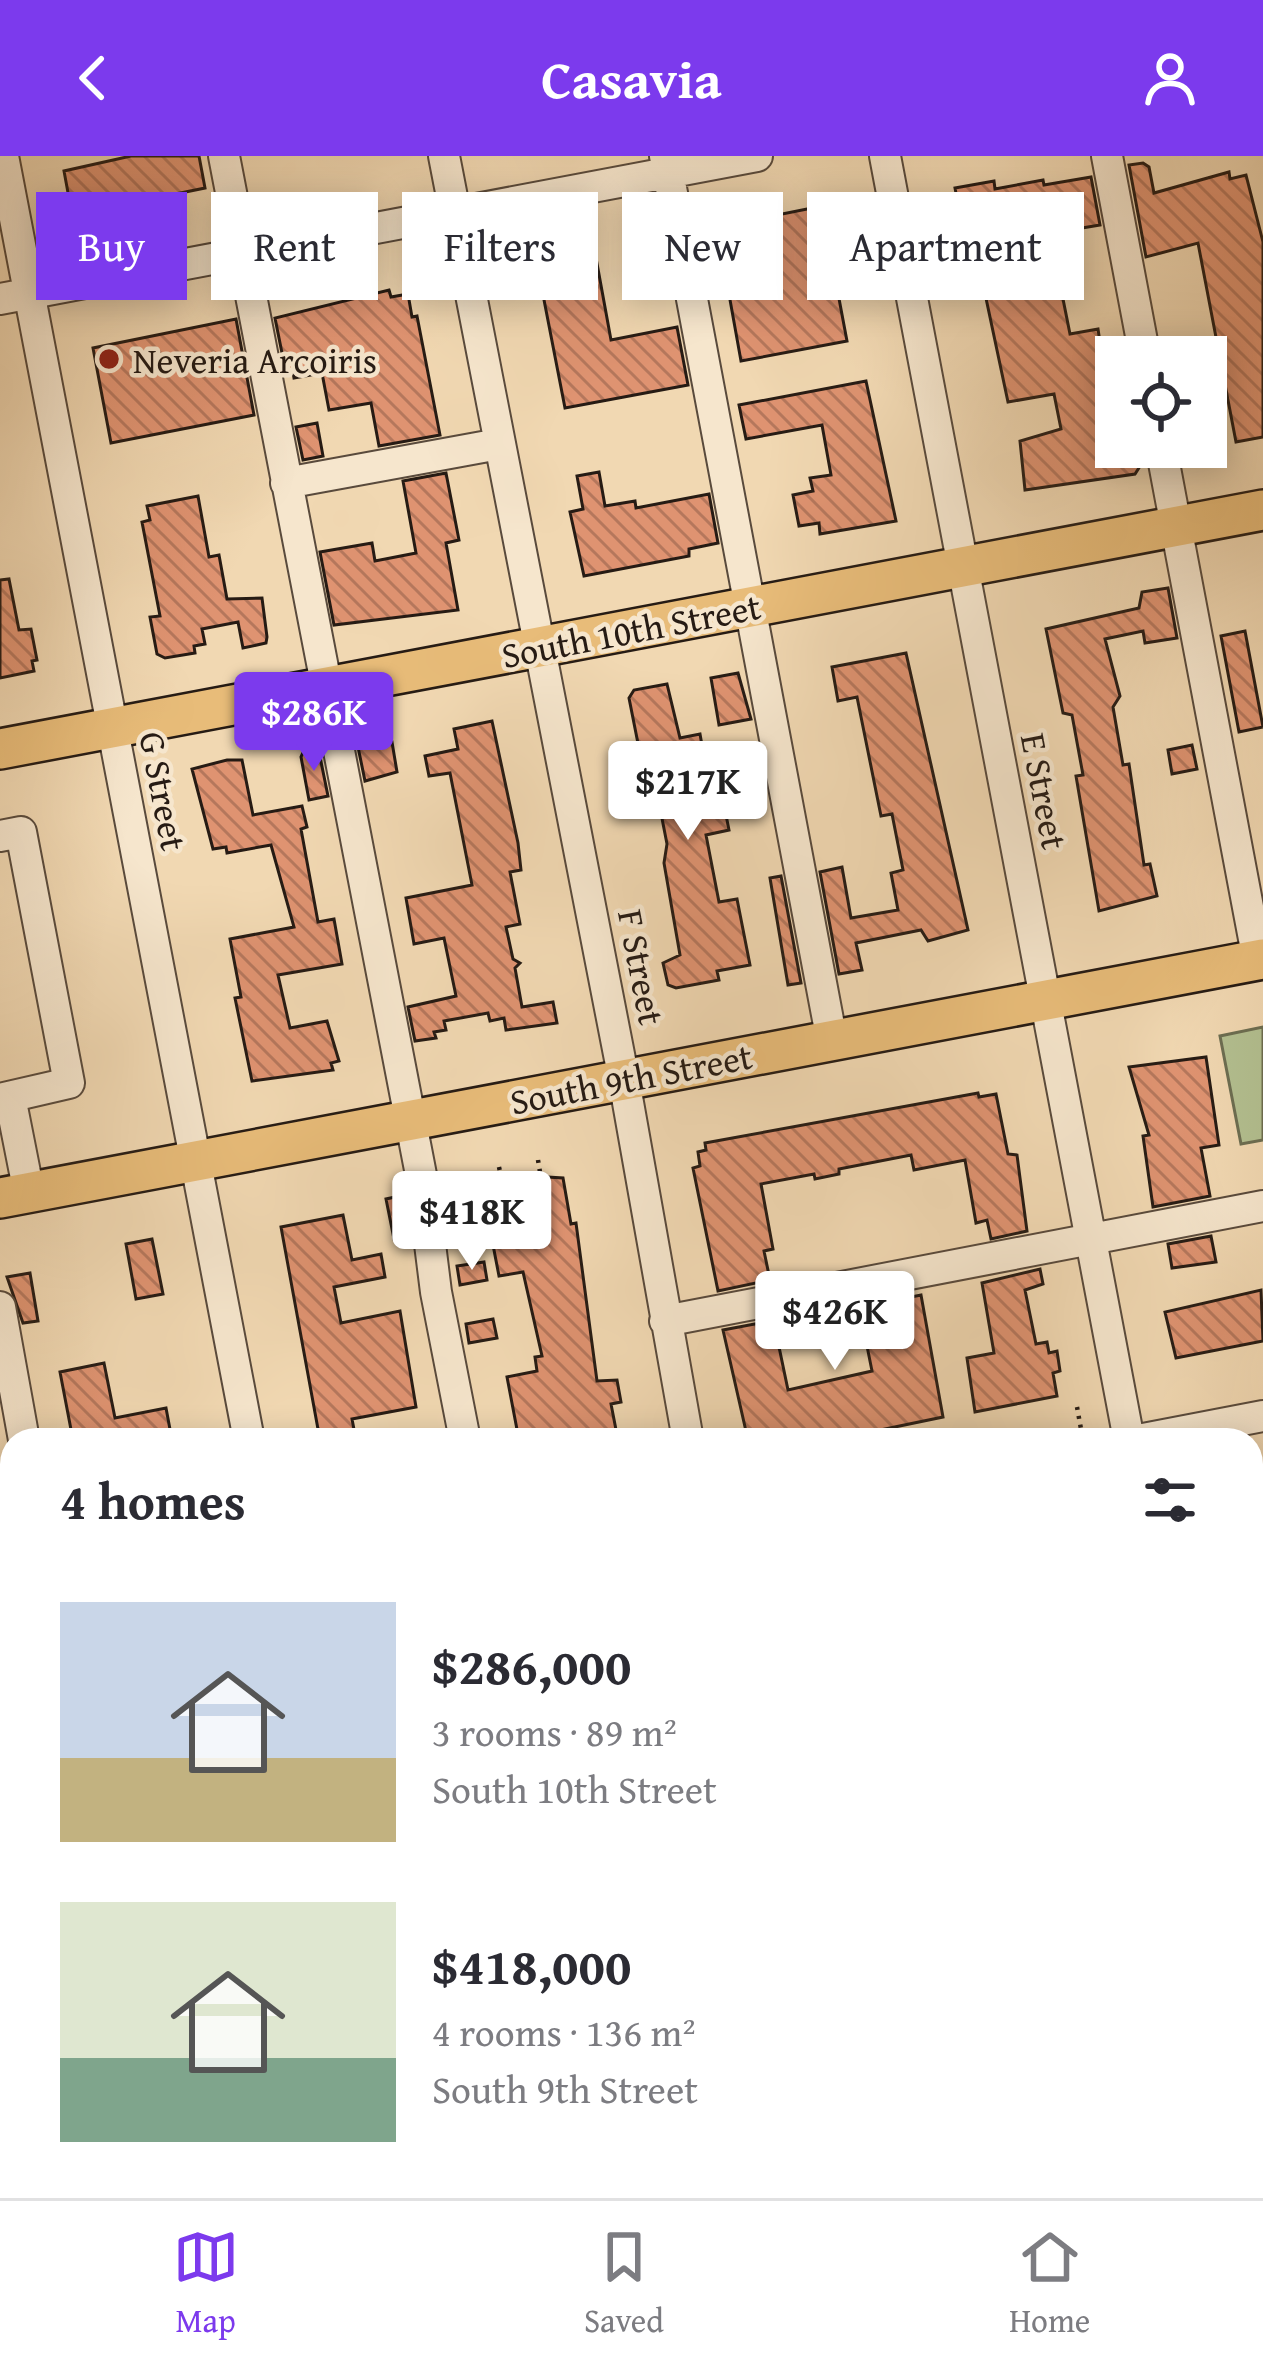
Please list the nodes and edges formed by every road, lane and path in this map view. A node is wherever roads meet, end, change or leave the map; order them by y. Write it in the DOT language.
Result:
graph roads {
  1 [pos="3,156"];
  2 [pos="224,156"];
  3 [pos="444,156"];
  4 [pos="758,156"];
  5 [pos="885,156"];
  6 [pos="1107,156"];
  7 [pos="667,164"];
  8 [pos="231,192"];
  9 [pos="451,192"];
  10 [pos="546,192"];
  11 [pos="211,260"];
  12 [pos="15,297"];
  13 [pos="251,300"];
  14 [pos="472,300"];
  15 [pos="1141,336"];
  16 [pos="499,444"];
  17 [pos="1165,468"];
  18 [pos="286,484"];
  19 [pos="1263,511"];
  20 [pos="1177,527"];
  21 [pos="962,567"];
  22 [pos="751,608"];
  23 [pos="541,646"];
  24 [pos="328,687"];
  25 [pos="112,728"];
  26 [pos="0,749"];
  27 [pos="0,836"];
  28 [pos="1260,959"];
  29 [pos="1045,1000"];
  30 [pos="832,1041"];
  31 [pos="624,1080"];
  32 [pos="5,1098"];
  33 [pos="410,1120"];
  34 [pos="538,1160"];
  35 [pos="196,1161"];
  36 [pos="500,1168"];
  37 [pos="541,1178"];
  38 [pos="503,1185"];
  39 [pos="14,1195"];
  40 [pos="1263,1206"];
  41 [pos="1090,1237"];
  42 [pos="0,1307"];
  43 [pos="665,1321"];
  44 [pos="1077,1407"];
  45 [pos="1263,1416"];
  46 [pos="22,1428"];
  47 [pos="247,1428"];
  48 [pos="463,1428"];
  49 [pos="686,1428"];
  50 [pos="1081,1428"];
  51 [pos="1130,1428"];
  52 [pos="1198,1428"];
  1 -- 12 [label="street, G Street"];
  2 -- 8 [label="street"];
  3 -- 9 [label="street, F Street"];
  4 -- 7 [label="street"];
  5 -- 21 [label="street, E Street"];
  6 -- 15 [label="street"];
  7 -- 10 [label="street"];
  7 -- 22 [label="street"];
  11 -- 12 [label="street"];
  12 -- 25 [label="street, G Street"];
  13 -- 18 [label="street"];
  14 -- 16 [label="street, F Street"];
  16 -- 18 [label="street"];
  16 -- 23 [label="street, F Street"];
  17 -- 20 [label="street"];
  18 -- 24 [label="street"];
  19 -- 20 [label="main road, South 10th Street"];
  20 -- 21 [label="main road, South 10th Street"];
  20 -- 28 [label="street"];
  21 -- 22 [label="main road, South 10th Street"];
  21 -- 29 [label="street, E Street"];
  22 -- 23 [label="main road, South 10th Street"];
  22 -- 30 [label="street"];
  23 -- 24 [label="main road, South 10th Street"];
  23 -- 31 [label="street, F Street"];
  24 -- 25 [label="main road, South 10th Street"];
  24 -- 33 [label="street"];
  25 -- 26 [label="main road, South 10th Street"];
  25 -- 35 [label="street, G Street"];
  27 -- 32 [label="street"];
  28 -- 29 [label="main road, South 9th Street"];
  29 -- 30 [label="main road, South 9th Street"];
  29 -- 41 [label="street, E Street"];
  30 -- 31 [label="main road, South 9th Street"];
  31 -- 33 [label="main road, South 9th Street"];
  31 -- 43 [label="street, F Street"];
  32 -- 39 [label="street"];
  33 -- 35 [label="main road, South 9th Street"];
  33 -- 48 [label="street"];
  34 -- 37 [label="path"];
  35 -- 39 [label="main road, South 9th Street"];
  35 -- 47 [label="street, G Street"];
  36 -- 38 [label="path"];
  40 -- 41 [label="street"];
  41 -- 43 [label="street"];
  41 -- 51 [label="street, E Street"];
  42 -- 46 [label="street"];
  43 -- 49 [label="street, F Street"];
  44 -- 50 [label="path"];
  45 -- 52 [label="street"];
}
